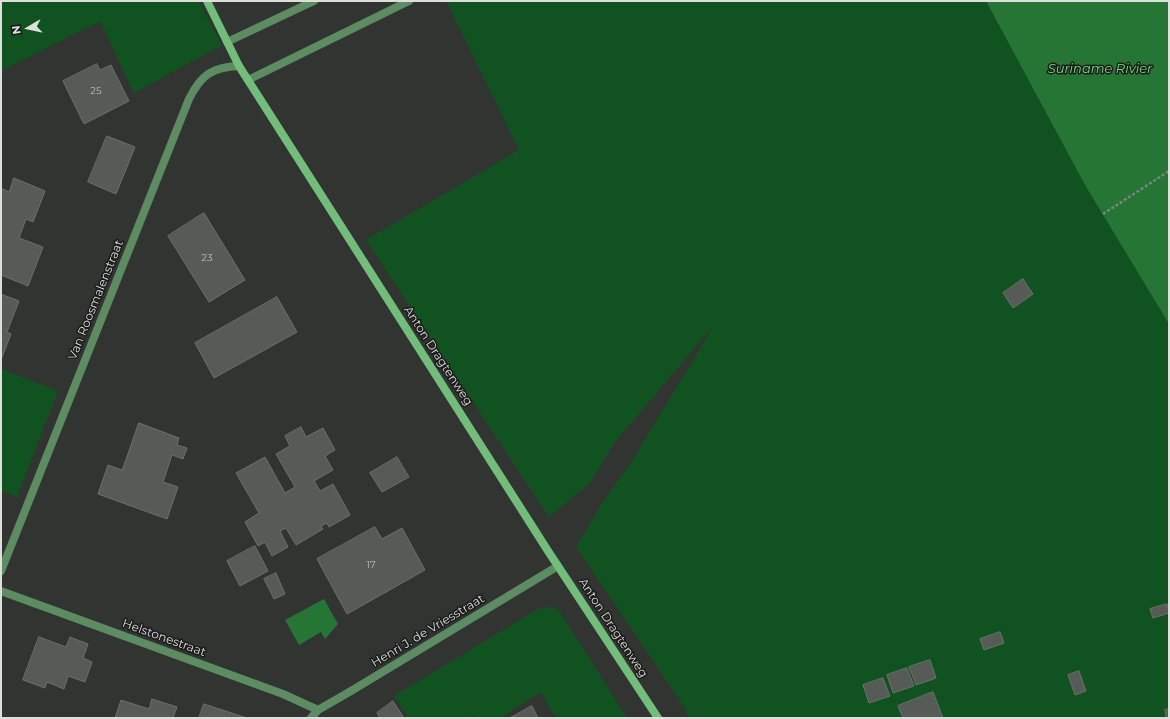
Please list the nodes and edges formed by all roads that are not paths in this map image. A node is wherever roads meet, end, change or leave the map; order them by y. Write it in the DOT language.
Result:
graph roads {
  1 [pos="314,1"];
  2 [pos="409,1"];
  3 [pos="208,2"];
  4 [pos="227,42"];
  5 [pos="239,66"];
  6 [pos="248,80"];
  7 [pos="558,566"];
  8 [pos="1,570"];
  9 [pos="1,591"];
  10 [pos="318,710"];
  11 [pos="311,718"];
  12 [pos="658,718"];
  1 -- 4 [label="street"];
  2 -- 6 [label="street"];
  3 -- 4 [label="main road, Anton Dragtenweg"];
  4 -- 5 [label="main road, Anton Dragtenweg"];
  5 -- 6 [label="main road, Anton Dragtenweg"];
  5 -- 8 [label="street, Van Roosmalenstraat"];
  6 -- 7 [label="main road, Anton Dragtenweg"];
  7 -- 10 [label="street, Henri J. de Vriesstraat"];
  7 -- 12 [label="main road, Anton Dragtenweg"];
  9 -- 10 [label="street, Helstonestraat"];
  10 -- 11 [label="street, Henri J. de Vriesstraat"];
}
